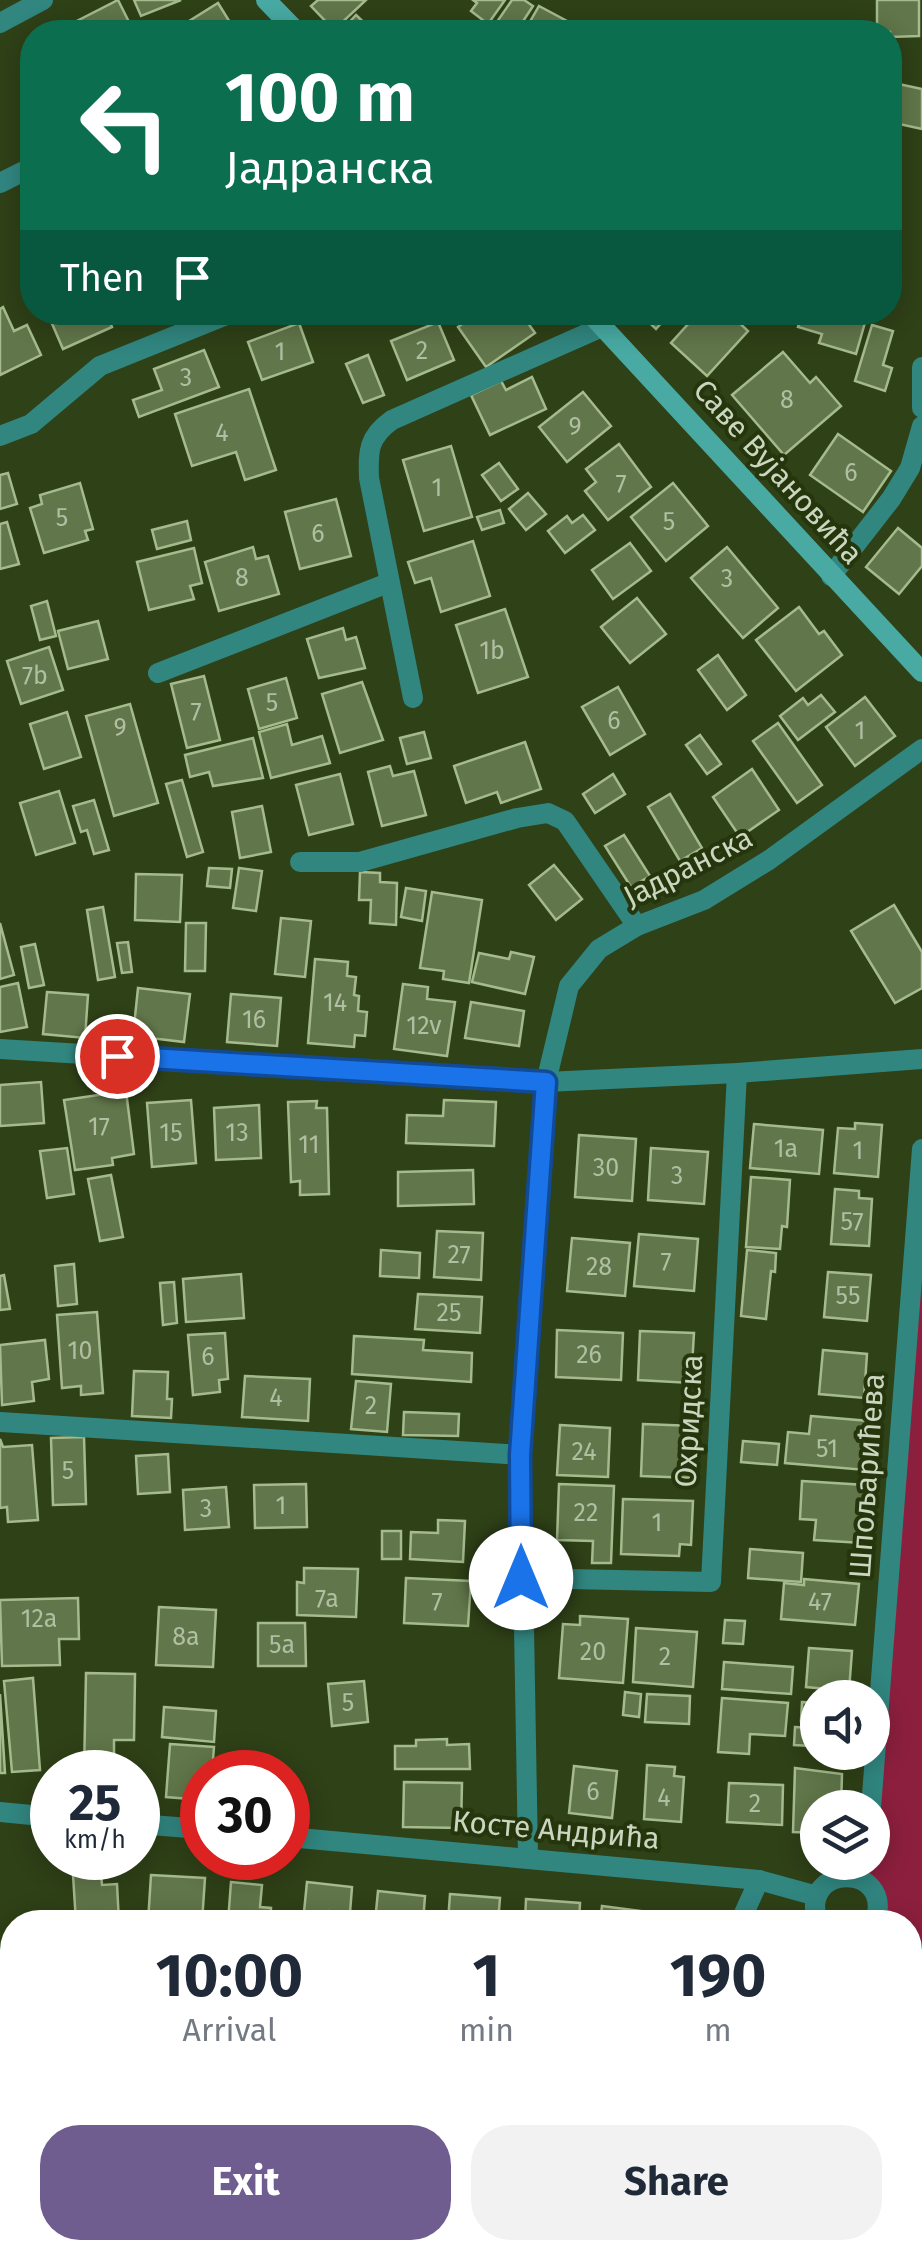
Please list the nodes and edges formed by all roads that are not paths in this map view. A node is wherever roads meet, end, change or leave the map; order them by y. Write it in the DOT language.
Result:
graph roads {
  1 [pos="44,0"];
  2 [pos="266,0"];
  3 [pos="285,20"];
  4 [pos="0,23"];
  5 [pos="202,325"];
  6 [pos="585,325"];
  7 [pos="602,325"];
  8 [pos="922,367"];
  9 [pos="922,408"];
  10 [pos="922,426"];
  11 [pos="0,436"];
  12 [pos="831,576"];
  13 [pos="388,583"];
  14 [pos="158,672"];
  15 [pos="922,672"];
  16 [pos="413,698"];
  17 [pos="922,750"];
  18 [pos="300,862"];
  19 [pos="637,926"];
  20 [pos="0,1050"];
  21 [pos="922,1059"];
  22 [pos="737,1073"];
  23 [pos="546,1082"];
  24 [pos="922,1149"];
  25 [pos="0,1422"];
  26 [pos="520,1455"];
  27 [pos="521,1578"];
  28 [pos="872,1790"];
  29 [pos="0,1812"];
  30 [pos="30,1815"];
  31 [pos="310,1838"];
  32 [pos="528,1857"];
  33 [pos="759,1880"];
  34 [pos="834,1880"];
  35 [pos="869,1880"];
  36 [pos="817,1896"];
  37 [pos="745,1910"];
  38 [pos="815,1910"];
  39 [pos="876,1910"];
  1 -- 4 [label="street"];
  2 -- 3 [label="street"];
  5 -- 11 [label="street"];
  6 -- 13 [label="street"];
  7 -- 12 [label="street, Саве Вујановића"];
  8 -- 9 [label="street"];
  10 -- 12 [label="street"];
  12 -- 15 [label="street, Саве Вујановића"];
  13 -- 14 [label="street"];
  13 -- 16 [label="street"];
  17 -- 19 [label="street, Јадранска"];
  18 -- 19 [label="street"];
  19 -- 23 [label="street, Јадранска"];
  20 -- 23 [label="street"];
  21 -- 22 [label="street"];
  22 -- 23 [label="street"];
  22 -- 27 [label="street, Охридска"];
  23 -- 26 [label="street, Јадранска"];
  24 -- 28 [label="street, Шпољарићева"];
  25 -- 26 [label="street"];
  26 -- 27 [label="street, Јадранска"];
  27 -- 32 [label="street, Јадранска"];
  29 -- 30 [label="street"];
  31 -- 32 [label="street, Косте Андрића"];
  32 -- 33 [label="street, Косте Андрића"];
  33 -- 36 [label="street, Косте Андрића"];
  33 -- 37 [label="street"];
  34 -- 36 [label="street"];
  35 -- 39 [label="street"];
  36 -- 38 [label="street"];
}
